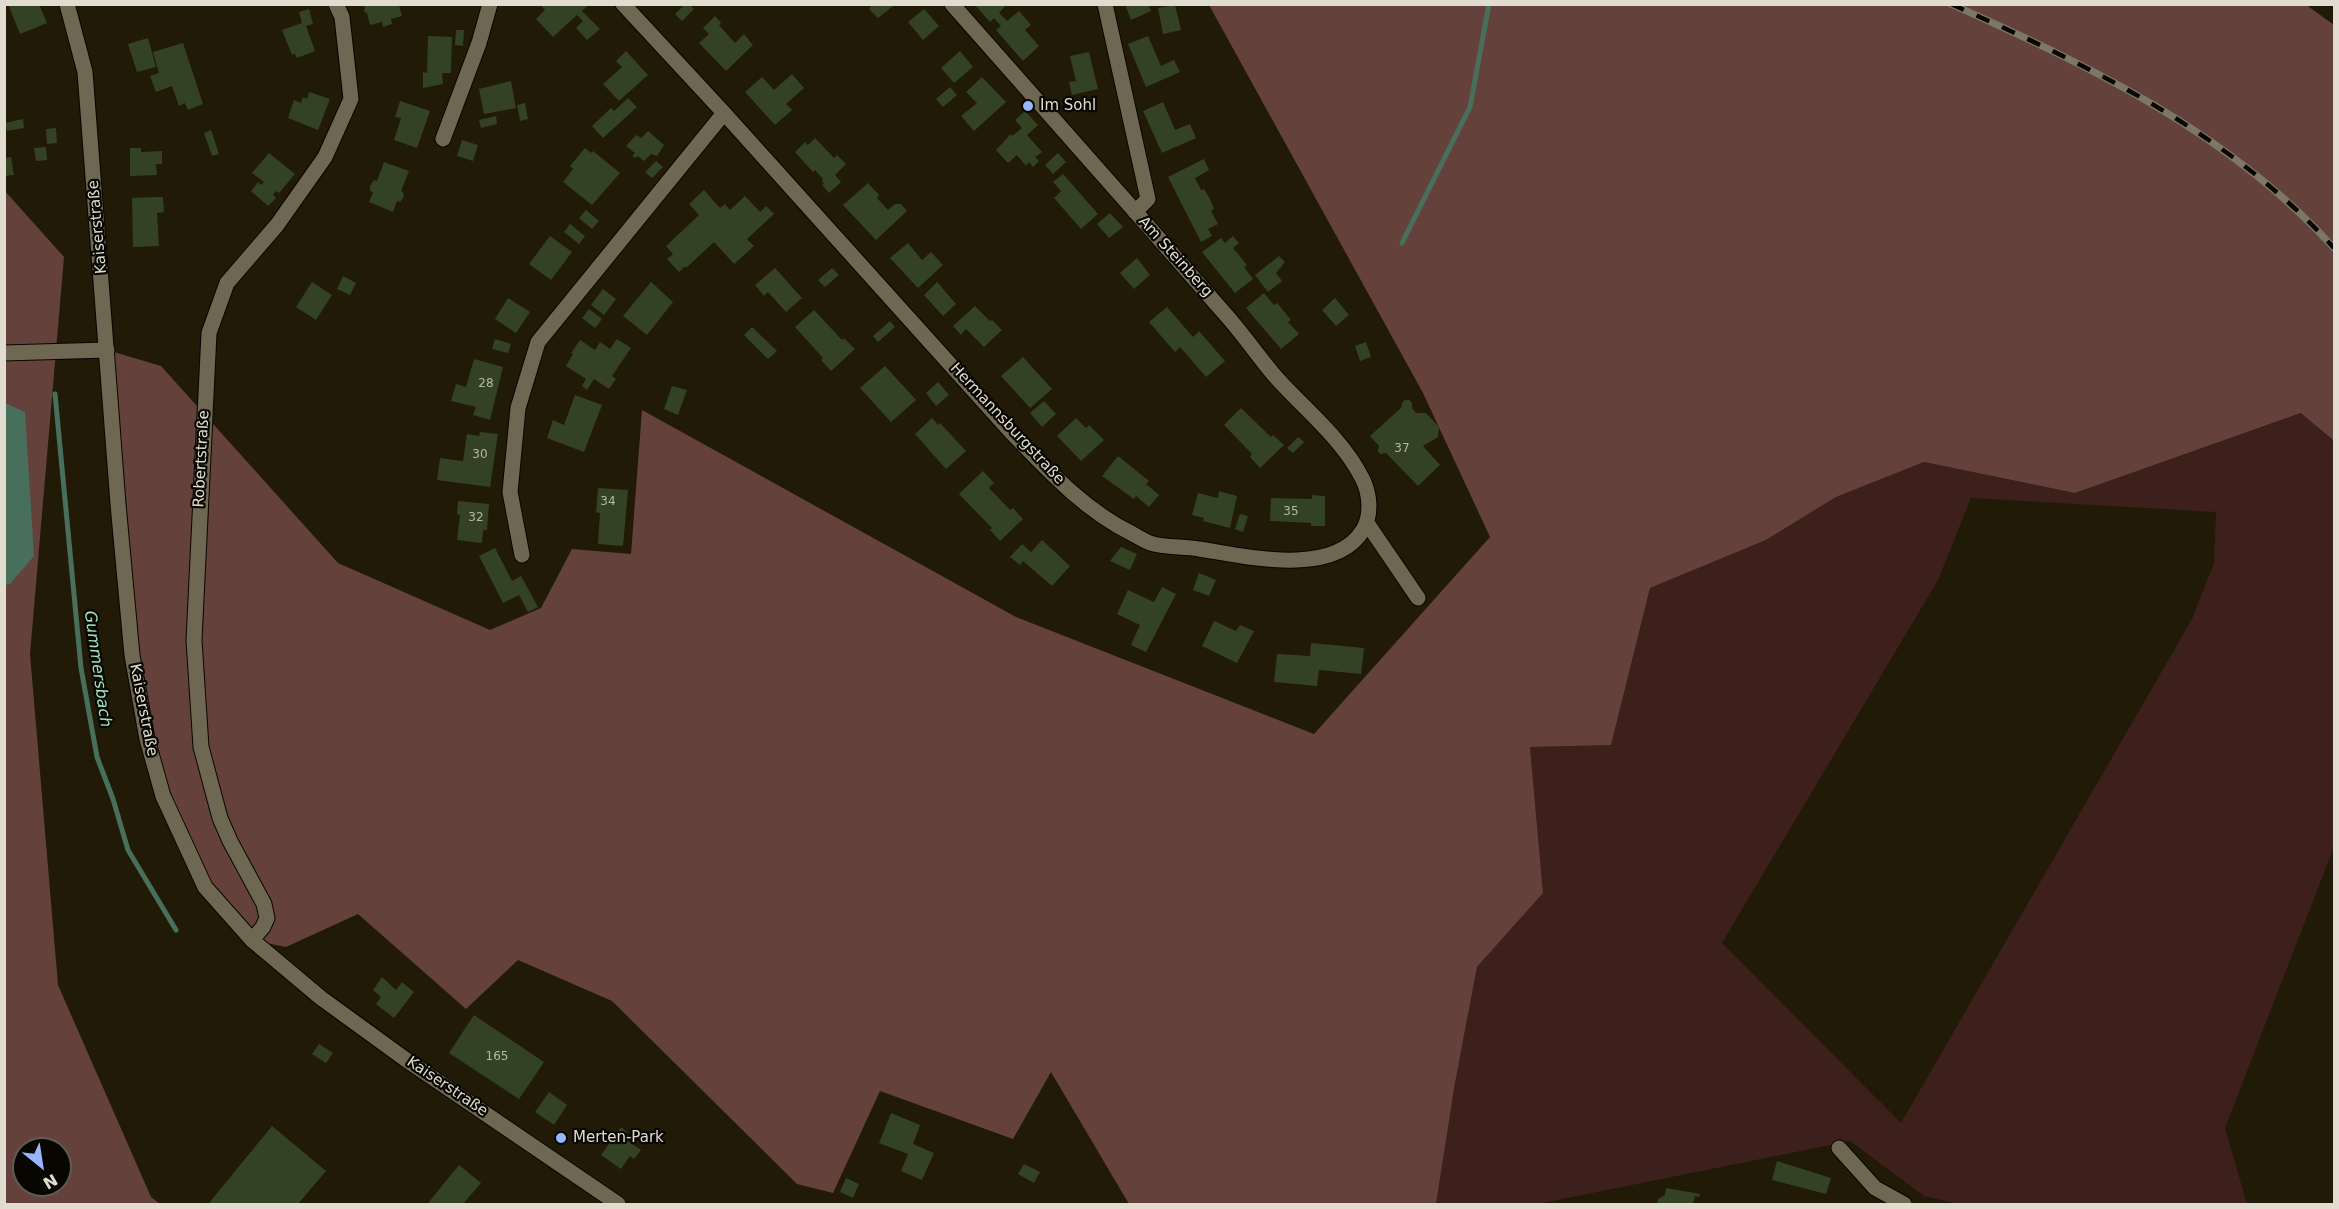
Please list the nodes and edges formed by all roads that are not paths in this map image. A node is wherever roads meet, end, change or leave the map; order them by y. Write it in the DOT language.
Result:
graph roads {
  1 [pos="67,4"];
  2 [pos="336,4"];
  3 [pos="490,4"];
  4 [pos="623,4"];
  5 [pos="952,4"];
  6 [pos="1106,4"];
  7 [pos="724,112"];
  8 [pos="443,139"];
  9 [pos="1135,212"];
  10 [pos="107,350"];
  11 [pos="4,353"];
  12 [pos="1367,523"];
  13 [pos="522,555"];
  14 [pos="1418,598"];
  15 [pos="252,940"];
  16 [pos="1839,1148"];
  17 [pos="618,1204"];
  18 [pos="1904,1204"];
  1 -- 10 [label="street, Kaiserstraße"];
  2 -- 15 [label="street, Robertstraße"];
  3 -- 8 [label="street"];
  4 -- 7 [label="street, Hermannsburgstraße"];
  5 -- 9 [label="street, Am Steinberg"];
  6 -- 9 [label="street"];
  7 -- 12 [label="street, Hermannsburgstraße"];
  7 -- 13 [label="street"];
  9 -- 12 [label="street, Am Steinberg"];
  10 -- 11 [label="street"];
  10 -- 15 [label="street, Kaiserstraße"];
  12 -- 14 [label="street"];
  15 -- 17 [label="street, Kaiserstraße"];
  16 -- 18 [label="street"];
}
